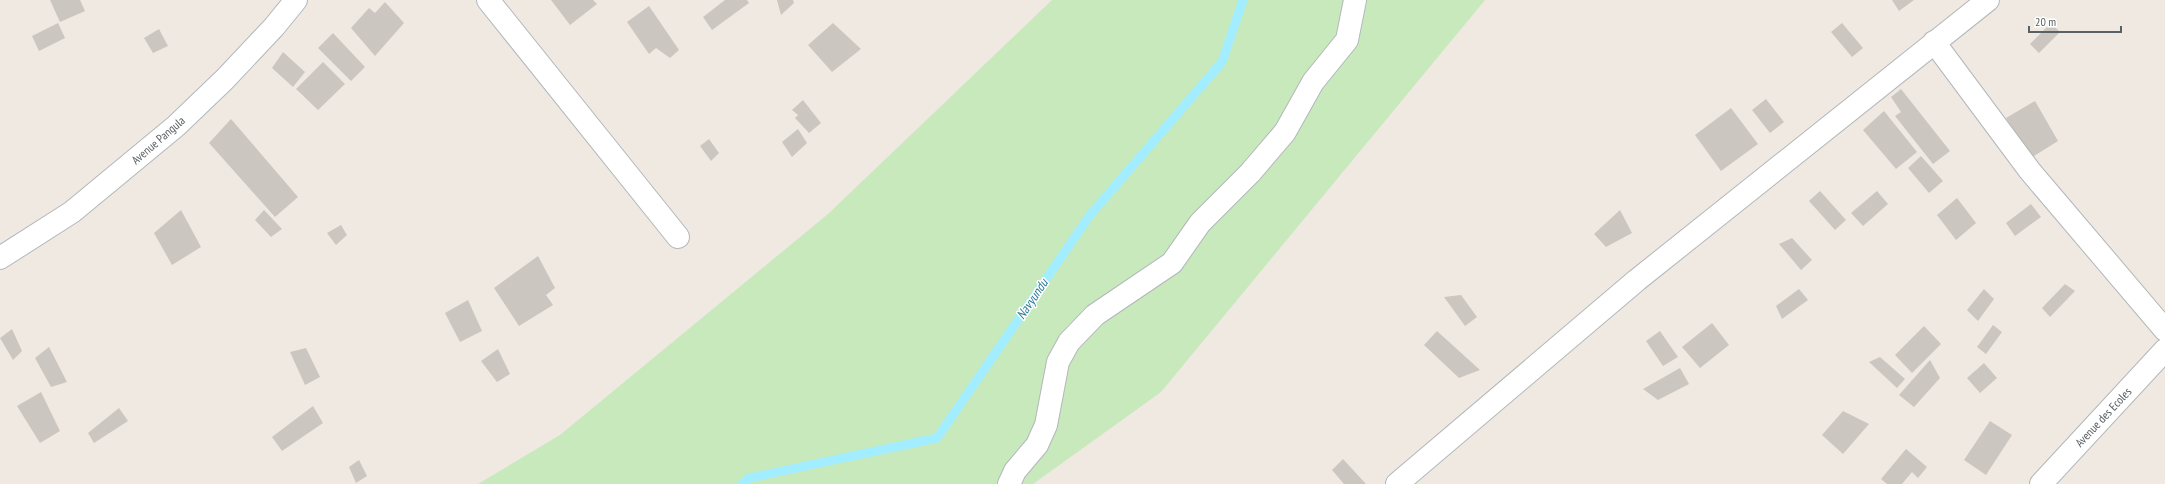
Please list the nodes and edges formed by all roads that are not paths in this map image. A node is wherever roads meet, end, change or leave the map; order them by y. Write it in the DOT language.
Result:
graph roads {
  1 [pos="296,0"];
  2 [pos="488,0"];
  3 [pos="1355,0"];
  4 [pos="1988,0"];
  5 [pos="1934,42"];
  6 [pos="678,237"];
  7 [pos="0,258"];
  8 [pos="2165,330"];
  9 [pos="2165,350"];
  10 [pos="1010,484"];
  11 [pos="1396,484"];
  12 [pos="2041,484"];
  1 -- 7 [label="street, Avenue Pangula"];
  2 -- 6 [label="street"];
  3 -- 10 [label="street"];
  4 -- 5 [label="street"];
  5 -- 8 [label="street"];
  5 -- 11 [label="street"];
  9 -- 12 [label="street, Avenue des Ecoles"];
}
